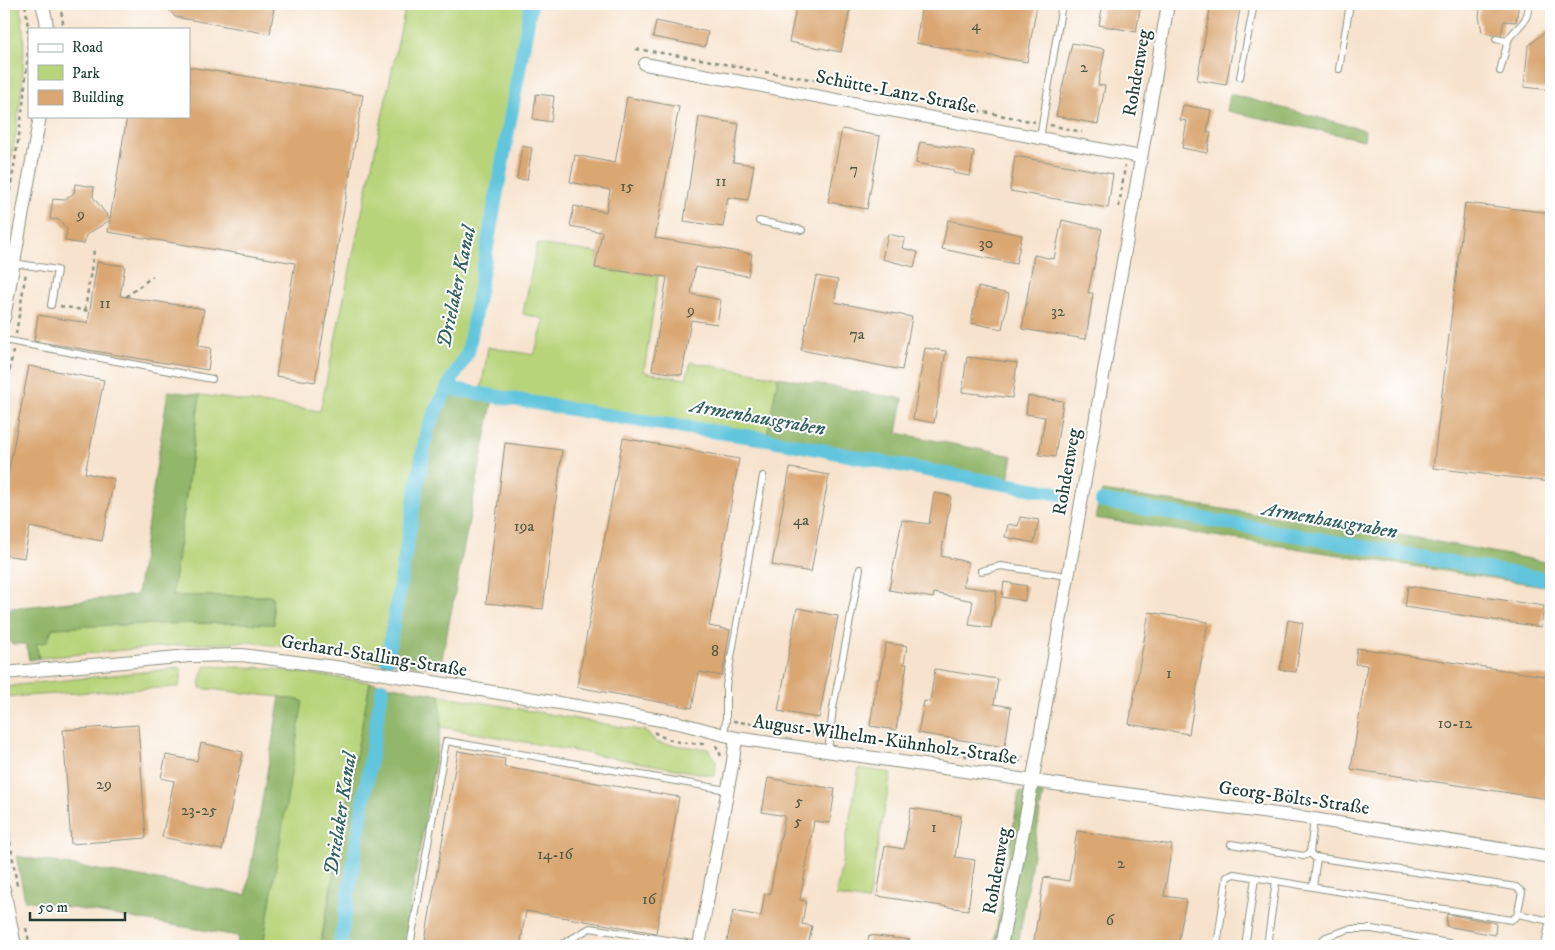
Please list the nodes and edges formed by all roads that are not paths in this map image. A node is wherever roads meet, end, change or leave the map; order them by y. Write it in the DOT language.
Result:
graph roads {
  1 [pos="42,4"];
  2 [pos="1062,4"];
  3 [pos="1168,4"];
  4 [pos="1254,4"];
  5 [pos="1350,4"];
  6 [pos="1529,4"];
  7 [pos="47,28"];
  8 [pos="1496,39"];
  9 [pos="1508,41"];
  10 [pos="645,64"];
  11 [pos="1339,69"];
  12 [pos="1500,71"];
  13 [pos="1240,77"];
  14 [pos="40,118"];
  15 [pos="1040,138"];
  16 [pos="1141,157"];
  17 [pos="759,221"];
  18 [pos="802,230"];
  19 [pos="14,263"];
  20 [pos="51,305"];
  21 [pos="4,318"];
  22 [pos="4,340"];
  23 [pos="212,379"];
  24 [pos="763,476"];
  25 [pos="860,569"];
  26 [pos="981,571"];
  27 [pos="1067,576"];
  28 [pos="4,673"];
  29 [pos="730,737"];
  30 [pos="828,751"];
  31 [pos="1032,781"];
  32 [pos="727,790"];
  33 [pos="1314,819"];
  34 [pos="1231,844"];
  35 [pos="1310,853"];
  36 [pos="1316,858"];
  37 [pos="1551,858"];
  38 [pos="1256,878"];
  39 [pos="1276,881"];
  40 [pos="1313,887"];
  41 [pos="4,889"];
  42 [pos="1551,913"];
  43 [pos="1518,914"];
  44 [pos="1550,921"];
  45 [pos="1549,938"];
  46 [pos="15,946"];
  47 [pos="410,946"];
  48 [pos="559,946"];
  49 [pos="699,946"];
  50 [pos="1001,946"];
  51 [pos="1217,946"];
  52 [pos="1245,946"];
  53 [pos="1267,946"];
  54 [pos="1316,946"];
  55 [pos="1465,946"];
  56 [pos="1545,946"];
  1 -- 7 [label="street"];
  2 -- 15 [label="lane"];
  3 -- 16 [label="street, Rohdenweg"];
  4 -- 13 [label="lane"];
  5 -- 11 [label="lane"];
  6 -- 9 [label="lane"];
  8 -- 9 [label="lane"];
  9 -- 12 [label="lane"];
  10 -- 15 [label="street, Schütte-Lanz-Straße"];
  14 -- 19 [label="street"];
  15 -- 16 [label="street, Schütte-Lanz-Straße"];
  16 -- 27 [label="street, Rohdenweg"];
  17 -- 18 [label="lane"];
  19 -- 20 [label="lane"];
  19 -- 21 [label="street"];
  22 -- 23 [label="lane"];
  24 -- 29 [label="lane"];
  25 -- 30 [label="lane"];
  26 -- 27 [label="lane"];
  27 -- 31 [label="street, Rohdenweg"];
  28 -- 29 [label="street, Gerhard-Stalling-Straße"];
  29 -- 30 [label="street, August-Wilhelm-Kühnholz-Straße"];
  29 -- 32 [label="street, August-Wilhelm-Kühnholz-Straße"];
  30 -- 31 [label="street, August-Wilhelm-Kühnholz-Straße"];
  31 -- 33 [label="street, Georg-Bölts-Straße"];
  31 -- 50 [label="street, Rohdenweg"];
  32 -- 47 [label="lane"];
  32 -- 49 [label="street, August-Wilhelm-Kühnholz-Straße"];
  33 -- 35 [label="lane"];
  33 -- 37 [label="street, Georg-Bölts-Straße"];
  34 -- 35 [label="lane"];
  35 -- 36 [label="lane"];
  36 -- 40 [label="lane"];
  36 -- 43 [label="lane"];
  38 -- 39 [label="lane"];
  38 -- 51 [label="lane"];
  38 -- 52 [label="lane"];
  39 -- 40 [label="lane"];
  39 -- 53 [label="lane"];
  40 -- 43 [label="lane"];
  41 -- 46 [label="street"];
  42 -- 44 [label="lane"];
  43 -- 44 [label="lane"];
  44 -- 45 [label="lane"];
  45 -- 56 [label="lane"];
  48 -- 49 [label="lane"];
  54 -- 55 [label="lane"];
}
